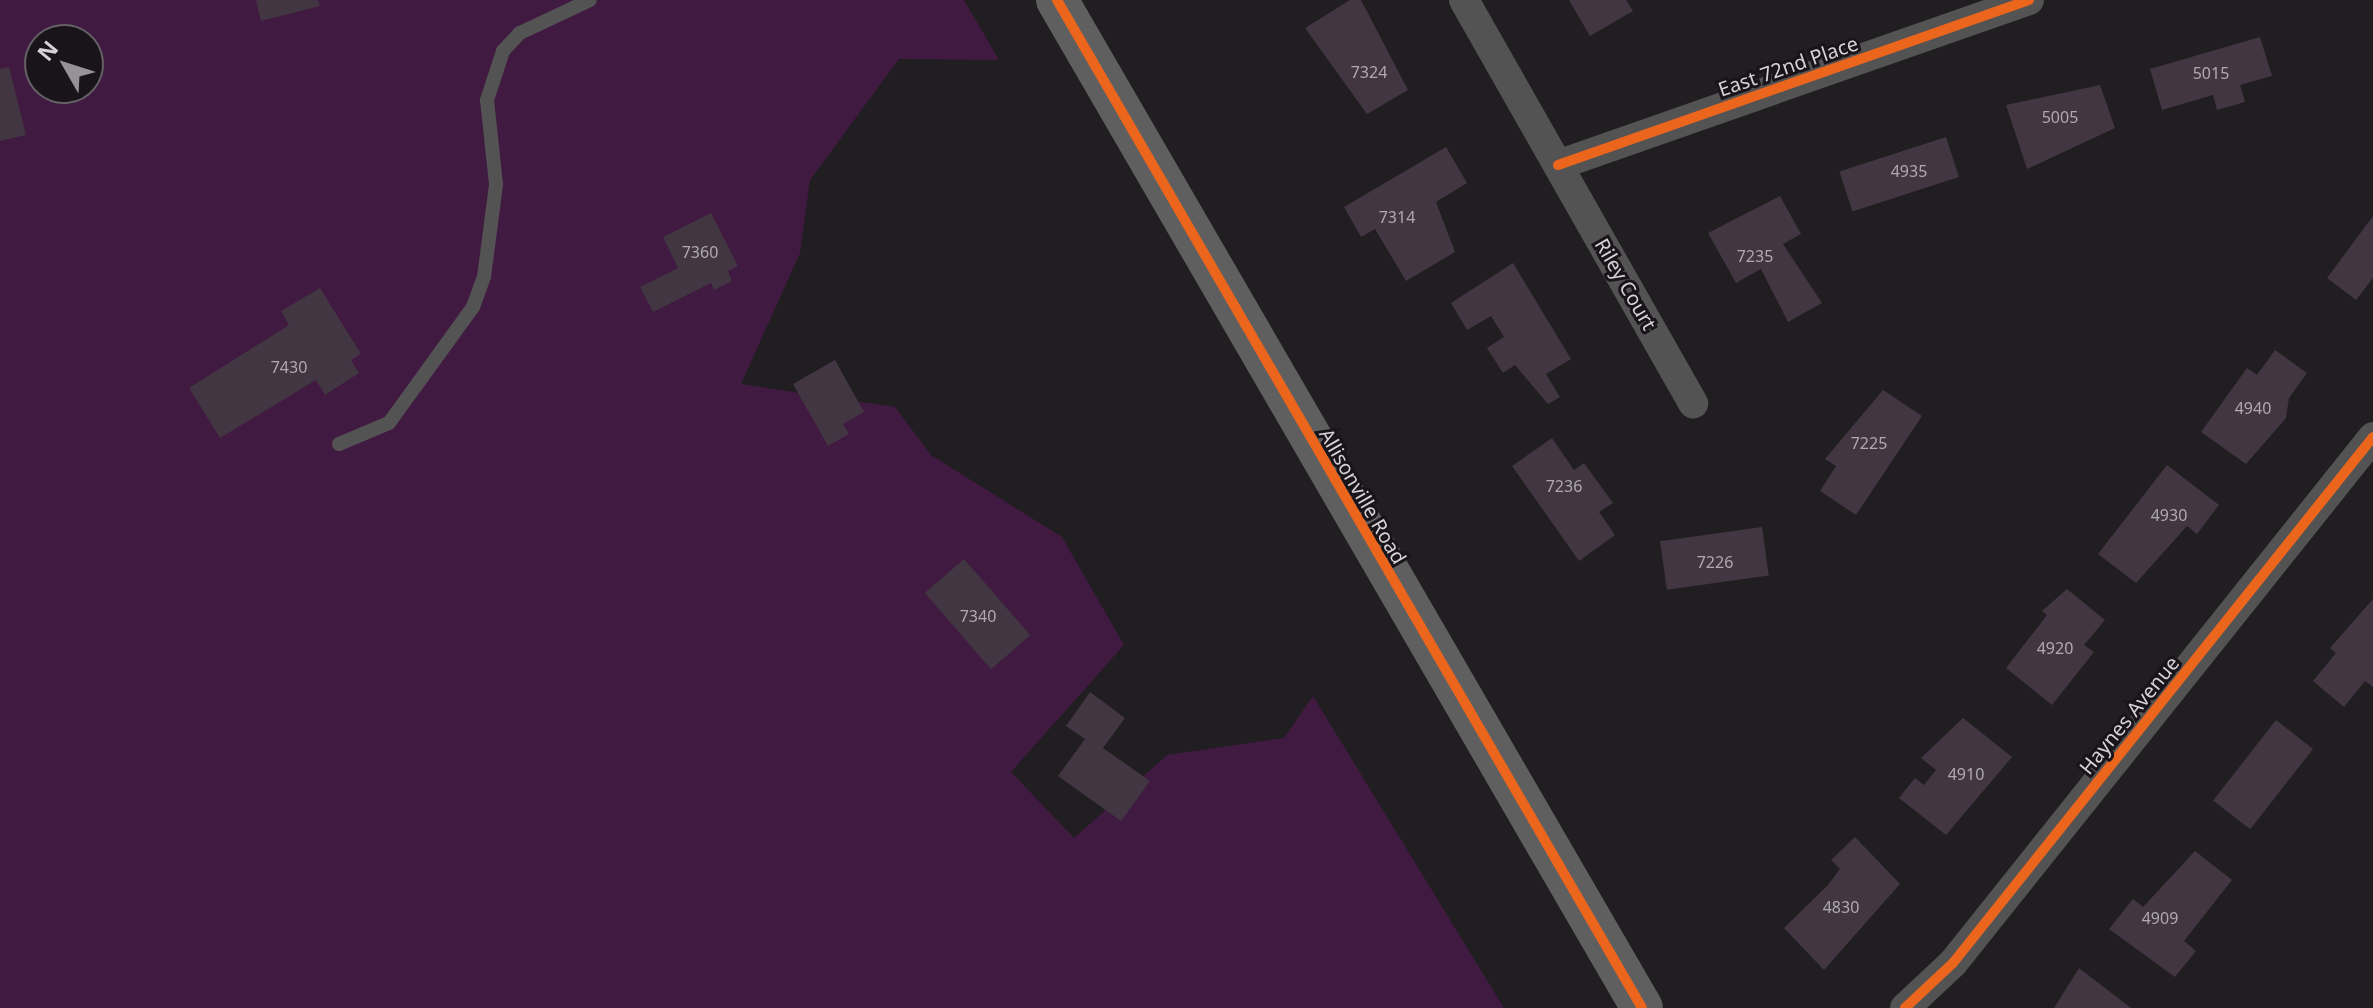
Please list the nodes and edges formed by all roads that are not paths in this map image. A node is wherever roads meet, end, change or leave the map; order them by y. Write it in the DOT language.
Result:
graph roads {
  1 [pos="590,0"];
  2 [pos="1057,0"];
  3 [pos="1464,0"];
  4 [pos="2029,0"];
  5 [pos="1558,165"];
  6 [pos="1693,403"];
  7 [pos="2373,437"];
  8 [pos="339,444"];
  9 [pos="1642,1008"];
  10 [pos="1905,1008"];
  1 -- 8 [label="lane"];
  2 -- 9 [label="main road, Allisonville Road"];
  3 -- 5 [label="street, Riley Court"];
  4 -- 5 [label="street, East 72nd Place"];
  5 -- 6 [label="street, Riley Court"];
  7 -- 10 [label="street, Haynes Avenue"];
}
